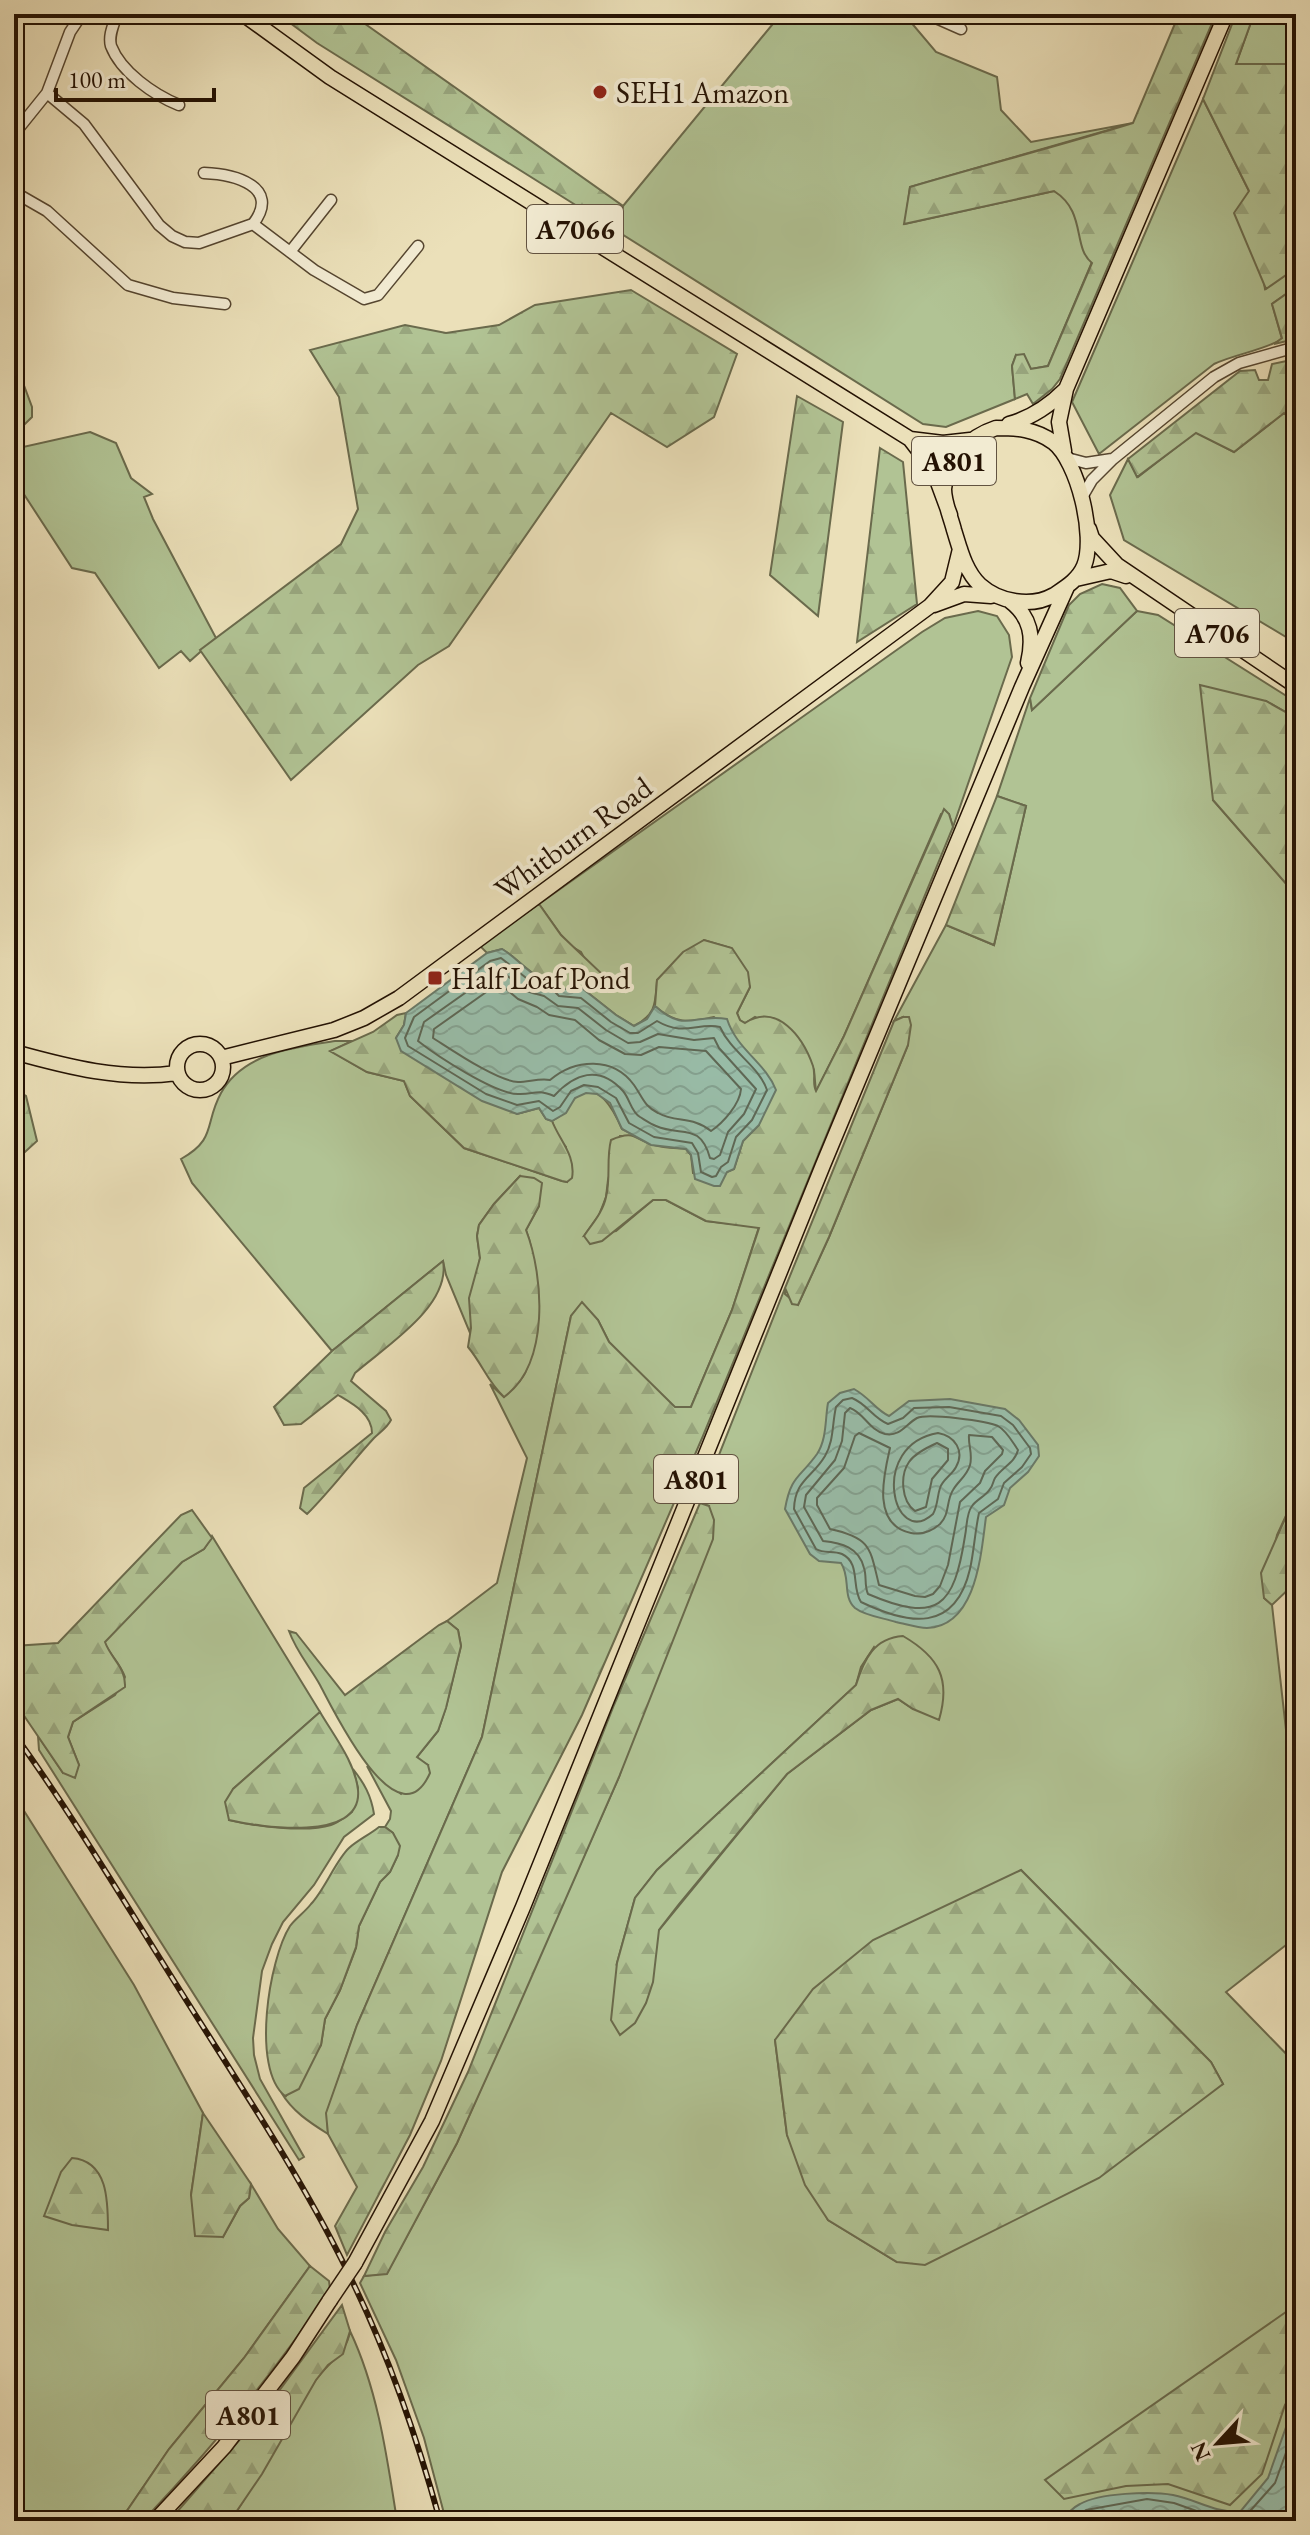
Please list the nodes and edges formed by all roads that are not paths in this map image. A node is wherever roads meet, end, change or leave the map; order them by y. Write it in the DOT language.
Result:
graph roads {
  1 [pos="82,14"];
  2 [pos="117,14"];
  3 [pos="243,14"];
  4 [pos="927,14"];
  5 [pos="1226,14"];
  6 [pos="961,29"];
  7 [pos="47,93"];
  8 [pos="179,105"];
  9 [pos="14,134"];
  10 [pos="204,173"];
  11 [pos="14,192"];
  12 [pos="331,200"];
  13 [pos="253,224"];
  14 [pos="418,246"];
  15 [pos="290,252"];
  16 [pos="225,304"];
  17 [pos="1296,347"];
  18 [pos="1066,389"];
  19 [pos="996,428"];
  20 [pos="910,439"];
  21 [pos="970,440"];
  22 [pos="1066,455"];
  23 [pos="1113,459"];
  24 [pos="1083,506"];
  25 [pos="950,515"];
  26 [pos="960,549"];
  27 [pos="1138,579"];
  28 [pos="1072,583"];
  29 [pos="1006,599"];
  30 [pos="930,606"];
  31 [pos="1296,686"];
  32 [pos="1022,687"];
  33 [pos="14,1052"];
  34 [pos="221,1058"];
  35 [pos="177,1073"];
  36 [pos="155,2521"];
  1 -- 7 [label="street"];
  2 -- 8 [label="street"];
  3 -- 20 [label="main road, A7066"];
  4 -- 6 [label="street"];
  5 -- 18 [label="main road, A801"];
  7 -- 9 [label="street"];
  7 -- 13 [label="street"];
  10 -- 13 [label="street"];
  11 -- 16 [label="street"];
  12 -- 15 [label="street"];
  13 -- 15 [label="street"];
  14 -- 15 [label="street"];
  17 -- 23 [label="street"];
  18 -- 19 [label="main road, A801"];
  18 -- 22 [label="main road, A801"];
  19 -- 21 [label="main road, A801"];
  19 -- 22 [label="main road, A801"];
  20 -- 21 [label="main road, A7066"];
  20 -- 25 [label="main road, A7066"];
  21 -- 25 [label="main road, A801"];
  22 -- 23 [label="street"];
  22 -- 24 [label="main road, A801"];
  23 -- 24 [label="street"];
  24 -- 27 [label="main road, A706"];
  24 -- 28 [label="main road, A801"];
  25 -- 26 [label="main road, A801"];
  26 -- 29 [label="main road, A801"];
  26 -- 30 [label="main road, Whitburn Road"];
  27 -- 28 [label="main road, A706"];
  27 -- 31 [label="main road, A706"];
  28 -- 29 [label="main road"];
  28 -- 32 [label="main road, A801"];
  29 -- 30 [label="main road, Whitburn Road"];
  29 -- 32 [label="main road, A801"];
  30 -- 34 [label="main road, Whitburn Road"];
  32 -- 36 [label="main road, A801, bridge"];
  33 -- 35 [label="main road"];
  34 -- 35 [label="main road"];
  34 -- 35 [label="main road"];
}
